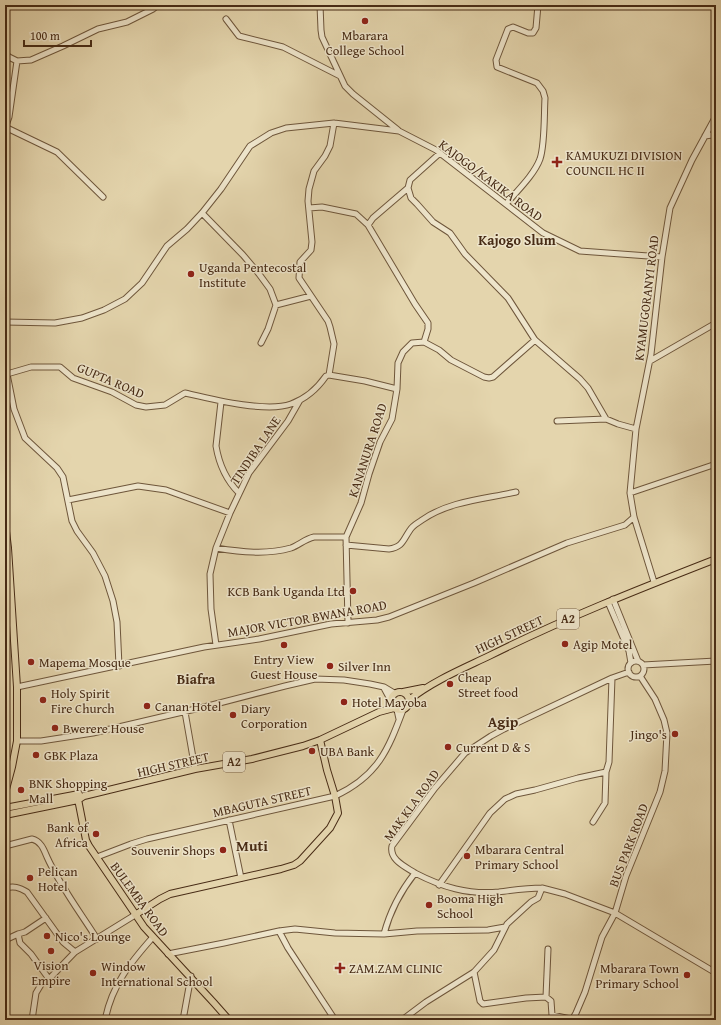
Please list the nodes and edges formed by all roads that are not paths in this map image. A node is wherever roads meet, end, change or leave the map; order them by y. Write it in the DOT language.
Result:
graph roads {
  1 [pos="158,5"];
  2 [pos="320,5"];
  3 [pos="538,5"];
  4 [pos="226,19"];
  5 [pos="5,53"];
  6 [pos="17,61"];
  7 [pos="340,76"];
  8 [pos="716,116"];
  9 [pos="334,123"];
  10 [pos="5,127"];
  11 [pos="399,131"];
  12 [pos="705,136"];
  13 [pos="716,137"];
  14 [pos="440,153"];
  15 [pos="408,188"];
  16 [pos="103,197"];
  17 [pos="506,204"];
  18 [pos="309,208"];
  19 [pos="202,213"];
  20 [pos="368,225"];
  21 [pos="662,257"];
  22 [pos="311,296"];
  23 [pos="276,305"];
  24 [pos="5,322"];
  25 [pos="716,323"];
  26 [pos="534,340"];
  27 [pos="424,342"];
  28 [pos="261,343"];
  29 [pos="650,361"];
  30 [pos="6,373"];
  31 [pos="329,375"];
  32 [pos="397,389"];
  33 [pos="300,400"];
  34 [pos="221,402"];
  35 [pos="606,419"];
  36 [pos="557,421"];
  37 [pos="636,429"];
  38 [pos="716,464"];
  39 [pos="516,492"];
  40 [pos="239,493"];
  41 [pos="630,493"];
  42 [pos="68,500"];
  43 [pos="230,513"];
  44 [pos="634,517"];
  45 [pos="5,523"];
  46 [pos="346,538"];
  47 [pos="346,546"];
  48 [pos="216,548"];
  49 [pos="716,559"];
  50 [pos="654,582"];
  51 [pos="611,600"];
  52 [pos="348,623"];
  53 [pos="216,645"];
  54 [pos="638,661"];
  55 [pos="716,661"];
  56 [pos="631,663"];
  57 [pos="643,665"];
  58 [pos="119,666"];
  59 [pos="629,672"];
  60 [pos="640,676"];
  61 [pos="612,678"];
  62 [pos="17,687"];
  63 [pos="384,687"];
  64 [pos="424,688"];
  65 [pos="403,692"];
  66 [pos="394,693"];
  67 [pos="390,700"];
  68 [pos="409,700"];
  69 [pos="398,709"];
  70 [pos="185,712"];
  71 [pos="379,712"];
  72 [pos="320,740"];
  73 [pos="17,741"];
  74 [pos="195,769"];
  75 [pos="606,772"];
  76 [pos="5,792"];
  77 [pos="335,796"];
  78 [pos="77,797"];
  79 [pos="5,808"];
  80 [pos="5,814"];
  81 [pos="229,820"];
  82 [pos="593,822"];
  83 [pos="5,846"];
  84 [pos="96,857"];
  85 [pos="415,873"];
  86 [pos="242,878"];
  87 [pos="439,885"];
  88 [pos="5,888"];
  89 [pos="542,888"];
  90 [pos="615,913"];
  91 [pos="135,915"];
  92 [pos="46,918"];
  93 [pos="505,927"];
  94 [pos="279,931"];
  95 [pos="18,934"];
  96 [pos="384,934"];
  97 [pos="153,937"];
  98 [pos="97,939"];
  99 [pos="5,940"];
  100 [pos="548,949"];
  101 [pos="76,952"];
  102 [pos="168,954"];
  103 [pos="474,972"];
  104 [pos="716,973"];
  105 [pos="190,976"];
  106 [pos="48,979"];
  107 [pos="546,998"];
  108 [pos="32,1020"];
  109 [pos="105,1020"];
  110 [pos="183,1020"];
  111 [pos="229,1020"];
  112 [pos="335,1020"];
  113 [pos="402,1020"];
  114 [pos="573,1020"];
  1 -- 6 [label="street"];
  2 -- 7 [label="street"];
  3 -- 17 [label="street"];
  4 -- 7 [label="street"];
  5 -- 6 [label="street"];
  6 -- 10 [label="street"];
  7 -- 11 [label="street"];
  8 -- 12 [label="street, KYAMUGORANYI ROAD"];
  9 -- 11 [label="street, KAJOGO/KAKIKA ROAD"];
  9 -- 18 [label="street"];
  9 -- 19 [label="street, KAJOGO/KAKIKA ROAD"];
  10 -- 16 [label="street"];
  11 -- 14 [label="street, KAJOGO/KAKIKA ROAD"];
  12 -- 13 [label="street"];
  12 -- 21 [label="street, KYAMUGORANYI ROAD"];
  14 -- 15 [label="street"];
  14 -- 17 [label="street, KAJOGO/KAKIKA ROAD"];
  15 -- 20 [label="street"];
  15 -- 26 [label="street"];
  17 -- 21 [label="street, KAJOGO/KAKIKA ROAD"];
  18 -- 20 [label="street"];
  18 -- 22 [label="street"];
  19 -- 23 [label="street"];
  19 -- 24 [label="street, KAJOGO/KAKIKA ROAD"];
  20 -- 27 [label="street"];
  21 -- 29 [label="street, KYAMUGORANYI ROAD"];
  22 -- 23 [label="street"];
  22 -- 31 [label="street"];
  23 -- 28 [label="street"];
  25 -- 29 [label="street"];
  26 -- 27 [label="street"];
  26 -- 35 [label="street"];
  27 -- 32 [label="street, KANANURA ROAD"];
  29 -- 37 [label="street, KYAMUGORANYI ROAD"];
  30 -- 34 [label="street, GUPTA ROAD"];
  30 -- 42 [label="street"];
  31 -- 32 [label="street"];
  31 -- 33 [label="street, GUPTA ROAD"];
  32 -- 46 [label="street, KANANURA ROAD"];
  33 -- 34 [label="street, GUPTA ROAD"];
  33 -- 40 [label="street, TINDIBA LANE"];
  34 -- 40 [label="street"];
  35 -- 36 [label="street"];
  35 -- 37 [label="street"];
  37 -- 41 [label="street, KYAMUGORANYI ROAD"];
  38 -- 41 [label="street"];
  39 -- 47 [label="street"];
  40 -- 43 [label="street, TINDIBA LANE"];
  41 -- 44 [label="street, KYAMUGORANYI ROAD"];
  42 -- 43 [label="street"];
  42 -- 58 [label="street"];
  43 -- 48 [label="street, TINDIBA LANE"];
  44 -- 50 [label="street, KYAMUGORANYI ROAD"];
  44 -- 52 [label="street, MAJOR VICTOR BWANA ROAD"];
  45 -- 62 [label="main road"];
  46 -- 47 [label="street, KANANURA ROAD"];
  46 -- 48 [label="street"];
  47 -- 52 [label="street, KANANURA ROAD"];
  48 -- 53 [label="street, TINDIBA LANE"];
  49 -- 50 [label="main road, HIGH STREET / A2"];
  50 -- 51 [label="main road, HIGH STREET / A2"];
  51 -- 54 [label="street"];
  51 -- 56 [label="street"];
  51 -- 64 [label="main road, HIGH STREET / A2"];
  52 -- 53 [label="street, MAJOR VICTOR BWANA ROAD"];
  53 -- 58 [label="street, MAJOR VICTOR BWANA ROAD"];
  54 -- 56 [label="street"];
  54 -- 57 [label="street"];
  55 -- 57 [label="street"];
  56 -- 59 [label="street"];
  57 -- 60 [label="street"];
  58 -- 62 [label="street, MAJOR VICTOR BWANA ROAD"];
  59 -- 60 [label="street"];
  59 -- 61 [label="street, MAK KLA ROAD"];
  60 -- 90 [label="street, BUS PARK ROAD"];
  61 -- 75 [label="street"];
  61 -- 85 [label="street, MAK KLA ROAD"];
  62 -- 73 [label="main road"];
  63 -- 66 [label="street"];
  63 -- 67 [label="street"];
  63 -- 70 [label="street"];
  64 -- 65 [label="main road, HIGH STREET / A2"];
  64 -- 68 [label="main road, HIGH STREET / A2"];
  65 -- 66 [label="main road, A2"];
  65 -- 68 [label="main road"];
  66 -- 67 [label="main road, A2"];
  67 -- 69 [label="main road"];
  67 -- 71 [label="main road, HIGH STREET / A2"];
  68 -- 69 [label="main road, A2"];
  69 -- 71 [label="main road, HIGH STREET / A2"];
  69 -- 77 [label="street, MBAGUTA STREET"];
  70 -- 73 [label="street"];
  70 -- 74 [label="street"];
  71 -- 72 [label="main road, HIGH STREET / A2"];
  72 -- 74 [label="main road, HIGH STREET / A2"];
  72 -- 77 [label="main road"];
  73 -- 76 [label="main road"];
  74 -- 78 [label="main road, HIGH STREET / A2"];
  75 -- 82 [label="street"];
  75 -- 87 [label="street"];
  77 -- 81 [label="street, MBAGUTA STREET"];
  77 -- 86 [label="main road"];
  78 -- 79 [label="main road, HIGH STREET / A2"];
  78 -- 80 [label="main road, HIGH STREET / A2"];
  78 -- 84 [label="main road, BULEMBA ROAD"];
  81 -- 84 [label="street, MBAGUTA STREET"];
  81 -- 86 [label="street"];
  83 -- 98 [label="street"];
  84 -- 91 [label="main road, BULEMBA ROAD"];
  85 -- 87 [label="street"];
  85 -- 96 [label="street"];
  86 -- 91 [label="main road"];
  87 -- 89 [label="street"];
  88 -- 92 [label="street"];
  89 -- 90 [label="street"];
  89 -- 93 [label="street"];
  90 -- 104 [label="street"];
  90 -- 114 [label="street, BUS PARK ROAD"];
  91 -- 97 [label="main road, BULEMBA ROAD"];
  91 -- 98 [label="street"];
  92 -- 95 [label="street"];
  92 -- 101 [label="street"];
  93 -- 96 [label="street"];
  93 -- 103 [label="street"];
  94 -- 96 [label="street"];
  94 -- 102 [label="street"];
  94 -- 112 [label="street"];
  95 -- 99 [label="street"];
  95 -- 106 [label="street"];
  97 -- 102 [label="main road, BULEMBA ROAD"];
  97 -- 109 [label="street"];
  98 -- 101 [label="street"];
  100 -- 107 [label="street"];
  101 -- 106 [label="street"];
  102 -- 105 [label="main road, BULEMBA ROAD"];
  103 -- 107 [label="street"];
  103 -- 113 [label="street"];
  105 -- 110 [label="street"];
  105 -- 111 [label="main road, BULEMBA ROAD"];
  106 -- 108 [label="street"];
  107 -- 114 [label="street"];
}
